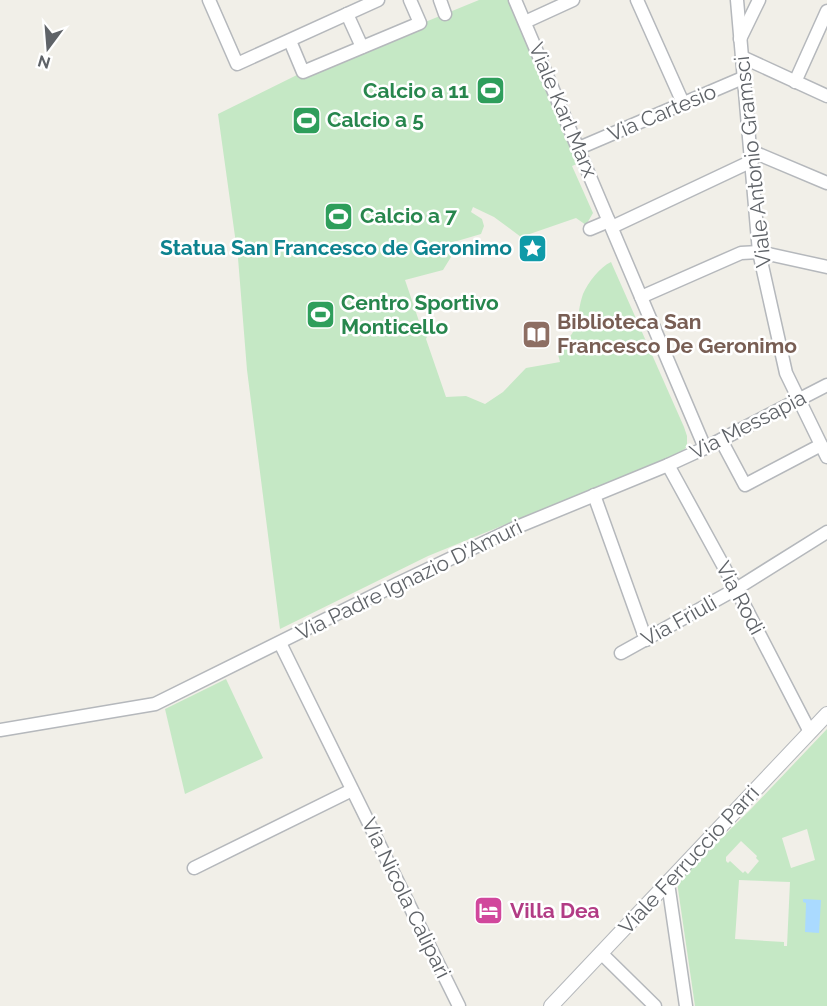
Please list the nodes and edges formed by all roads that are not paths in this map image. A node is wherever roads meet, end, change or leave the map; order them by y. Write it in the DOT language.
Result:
graph roads {
  1 [pos="209,0"];
  2 [pos="378,0"];
  3 [pos="411,0"];
  4 [pos="440,0"];
  5 [pos="515,0"];
  6 [pos="573,0"];
  7 [pos="637,0"];
  8 [pos="737,0"];
  9 [pos="759,0"];
  10 [pos="827,11"];
  11 [pos="347,14"];
  12 [pos="445,14"];
  13 [pos="525,22"];
  14 [pos="740,40"];
  15 [pos="290,41"];
  16 [pos="362,47"];
  17 [pos="742,57"];
  18 [pos="745,77"];
  19 [pos="795,82"];
  20 [pos="827,96"];
  21 [pos="683,103"];
  22 [pos="579,148"];
  23 [pos="752,156"];
  24 [pos="827,183"];
  25 [pos="611,224"];
  26 [pos="590,229"];
  27 [pos="759,252"];
  28 [pos="827,267"];
  29 [pos="641,297"];
  30 [pos="827,385"];
  31 [pos="798,400"];
  32 [pos="721,440"];
  33 [pos="821,446"];
  34 [pos="705,448"];
  35 [pos="827,458"];
  36 [pos="668,465"];
  37 [pos="594,495"];
  38 [pos="827,532"];
  39 [pos="736,589"];
  40 [pos="646,640"];
  41 [pos="280,643"];
  42 [pos="621,653"];
  43 [pos="827,714"];
  44 [pos="0,730"];
  45 [pos="810,732"];
  46 [pos="352,790"];
  47 [pos="194,868"];
  48 [pos="668,884"];
  49 [pos="601,953"];
  50 [pos="459,1006"];
  51 [pos="552,1006"];
  52 [pos="656,1006"];
  53 [pos="686,1006"];
  1 -- 15 [label="street"];
  2 -- 11 [label="street"];
  3 -- 16 [label="street"];
  4 -- 12 [label="street"];
  5 -- 13 [label="street, Viale Karl Marx"];
  6 -- 13 [label="street"];
  7 -- 21 [label="street"];
  8 -- 14 [label="street, Viale Antonio Gramsci"];
  9 -- 14 [label="street"];
  10 -- 19 [label="street"];
  11 -- 15 [label="street"];
  11 -- 16 [label="street"];
  13 -- 22 [label="street, Viale Karl Marx"];
  14 -- 17 [label="street, Viale Antonio Gramsci"];
  15 -- 16 [label="street"];
  17 -- 18 [label="street, Viale Antonio Gramsci"];
  17 -- 19 [label="street"];
  18 -- 21 [label="street, Via Cartesio"];
  18 -- 23 [label="street, Viale Antonio Gramsci"];
  19 -- 20 [label="street"];
  21 -- 22 [label="street, Via Cartesio"];
  22 -- 25 [label="street, Viale Karl Marx"];
  23 -- 24 [label="street"];
  23 -- 25 [label="street"];
  23 -- 27 [label="street, Viale Antonio Gramsci"];
  25 -- 26 [label="street"];
  25 -- 29 [label="street, Viale Karl Marx"];
  27 -- 28 [label="street"];
  27 -- 29 [label="street"];
  27 -- 31 [label="street, Viale Antonio Gramsci"];
  29 -- 34 [label="street, Viale Karl Marx"];
  30 -- 31 [label="street, Via Messapia"];
  31 -- 32 [label="street, Via Messapia"];
  31 -- 33 [label="street, Viale Antonio Gramsci"];
  32 -- 33 [label="street"];
  32 -- 34 [label="street, Via Messapia"];
  33 -- 35 [label="street, Viale Antonio Gramsci"];
  34 -- 36 [label="street, Via Messapia"];
  36 -- 37 [label="street, Via Padre Ignazio D'Amuri"];
  36 -- 39 [label="street, Via Rodi"];
  37 -- 40 [label="street"];
  37 -- 41 [label="street, Via Padre Ignazio D'Amuri"];
  38 -- 39 [label="street, Via Friuli"];
  39 -- 40 [label="street, Via Friuli"];
  39 -- 45 [label="street, Via Rodi"];
  40 -- 42 [label="street, Via Friuli"];
  41 -- 44 [label="street, Via Padre Ignazio D'Amuri"];
  41 -- 46 [label="street, Via Nicola Calipari"];
  43 -- 45 [label="street, Viale Ferruccio Parri"];
  45 -- 48 [label="street, Viale Ferruccio Parri"];
  46 -- 47 [label="street"];
  46 -- 50 [label="street, Via Nicola Calipari"];
  48 -- 49 [label="street, Viale Ferruccio Parri"];
  48 -- 53 [label="street"];
  49 -- 51 [label="street, Viale Ferruccio Parri"];
  49 -- 52 [label="street"];
}
